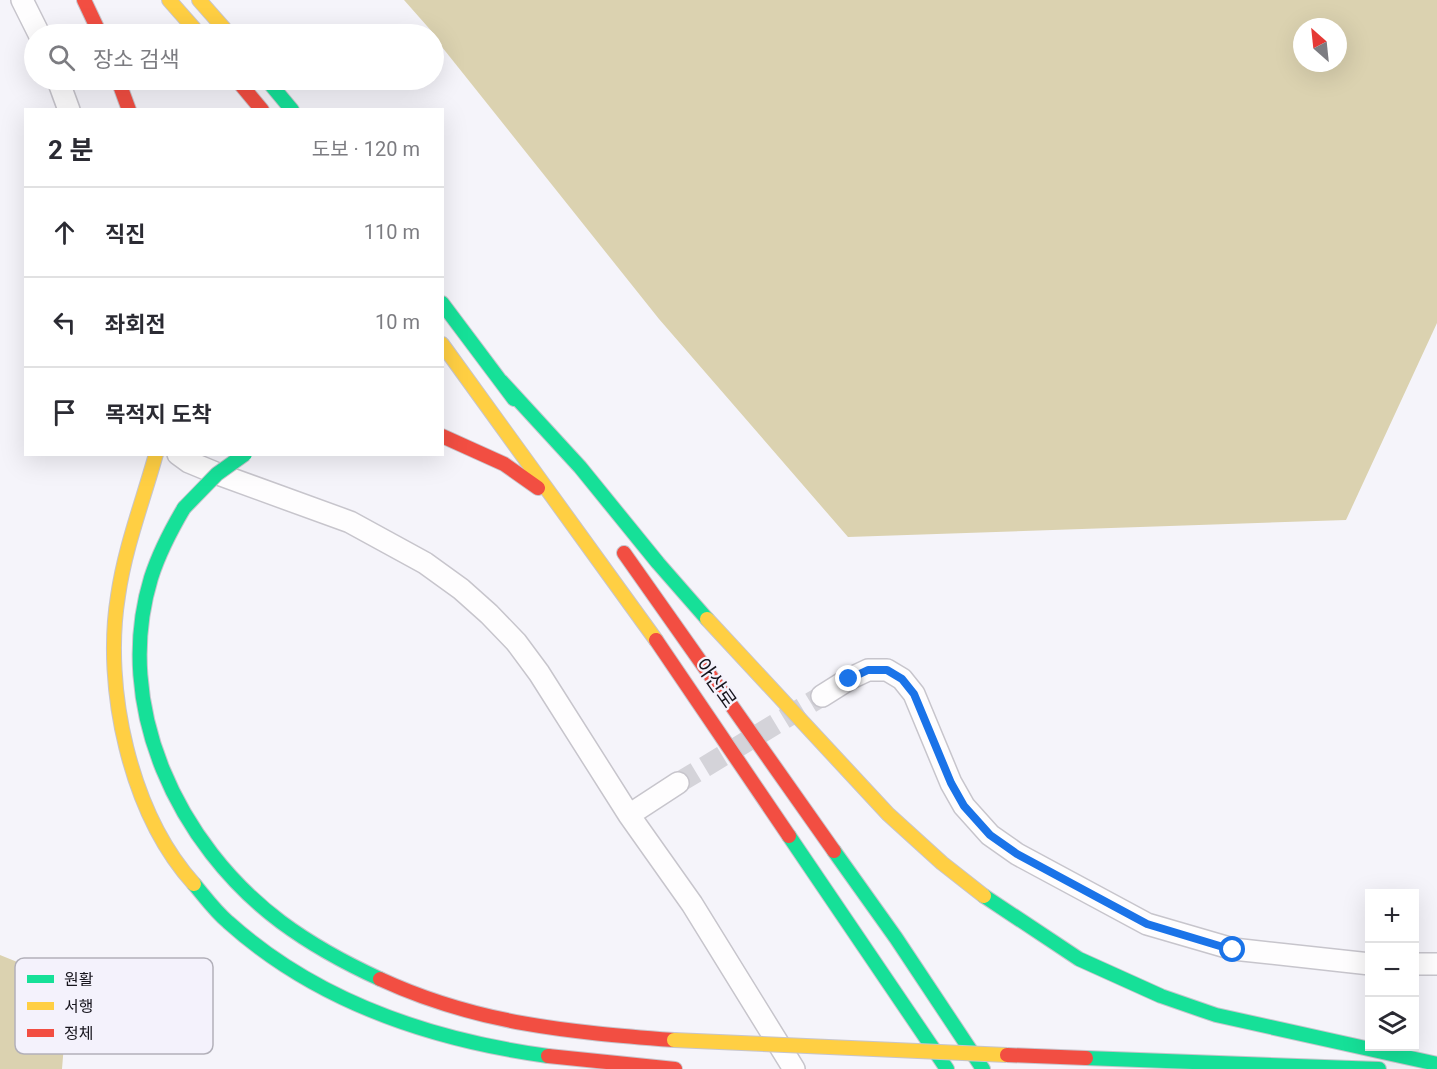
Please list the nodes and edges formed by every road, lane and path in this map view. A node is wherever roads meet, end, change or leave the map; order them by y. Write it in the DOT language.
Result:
graph roads {
  1 [pos="22,0"];
  2 [pos="84,0"];
  3 [pos="169,0"];
  4 [pos="199,0"];
  5 [pos="34,24"];
  6 [pos="95,24"];
  7 [pos="190,24"];
  8 [pos="220,24"];
  9 [pos="62,90"];
  10 [pos="122,90"];
  11 [pos="245,90"];
  12 [pos="276,90"];
  13 [pos="280,90"];
  14 [pos="290,106"];
  15 [pos="68,108"];
  16 [pos="128,108"];
  17 [pos="260,108"];
  18 [pos="444,306"];
  19 [pos="444,347"];
  20 [pos="501,381"];
  21 [pos="444,437"];
  22 [pos="155,456"];
  23 [pos="181,456"];
  24 [pos="242,456"];
  25 [pos="566,472"];
  26 [pos="565,513"];
  27 [pos="620,546"];
  28 [pos="822,696"];
  29 [pos="678,783"];
  30 [pos="629,815"];
  31 [pos="1365,963"];
  32 [pos="1419,964"];
  33 [pos="1437,964"];
  34 [pos="1437,1064"];
  35 [pos="675,1069"];
  36 [pos="794,1069"];
  37 [pos="947,1069"];
  38 [pos="983,1069"];
  39 [pos="1379,1069"];
  1 -- 5 [label="street"];
  2 -- 6 [label="highway"];
  3 -- 7 [label="highway"];
  4 -- 8 [label="highway"];
  9 -- 15 [label="street"];
  10 -- 16 [label="highway"];
  11 -- 17 [label="highway"];
  12 -- 14 [label="highway"];
  13 -- 14 [label="highway"];
  18 -- 20 [label="highway"];
  19 -- 26 [label="highway, 아산로"];
  20 -- 25 [label="highway"];
  20 -- 34 [label="highway"];
  21 -- 26 [label="highway"];
  22 -- 35 [label="highway"];
  23 -- 30 [label="street"];
  24 -- 39 [label="highway, bridge"];
  26 -- 37 [label="highway, 아산로"];
  27 -- 38 [label="highway, 아산로"];
  28 -- 31 [label="street"];
  29 -- 30 [label="street"];
  30 -- 36 [label="street"];
  32 -- 33 [label="street"];
}
